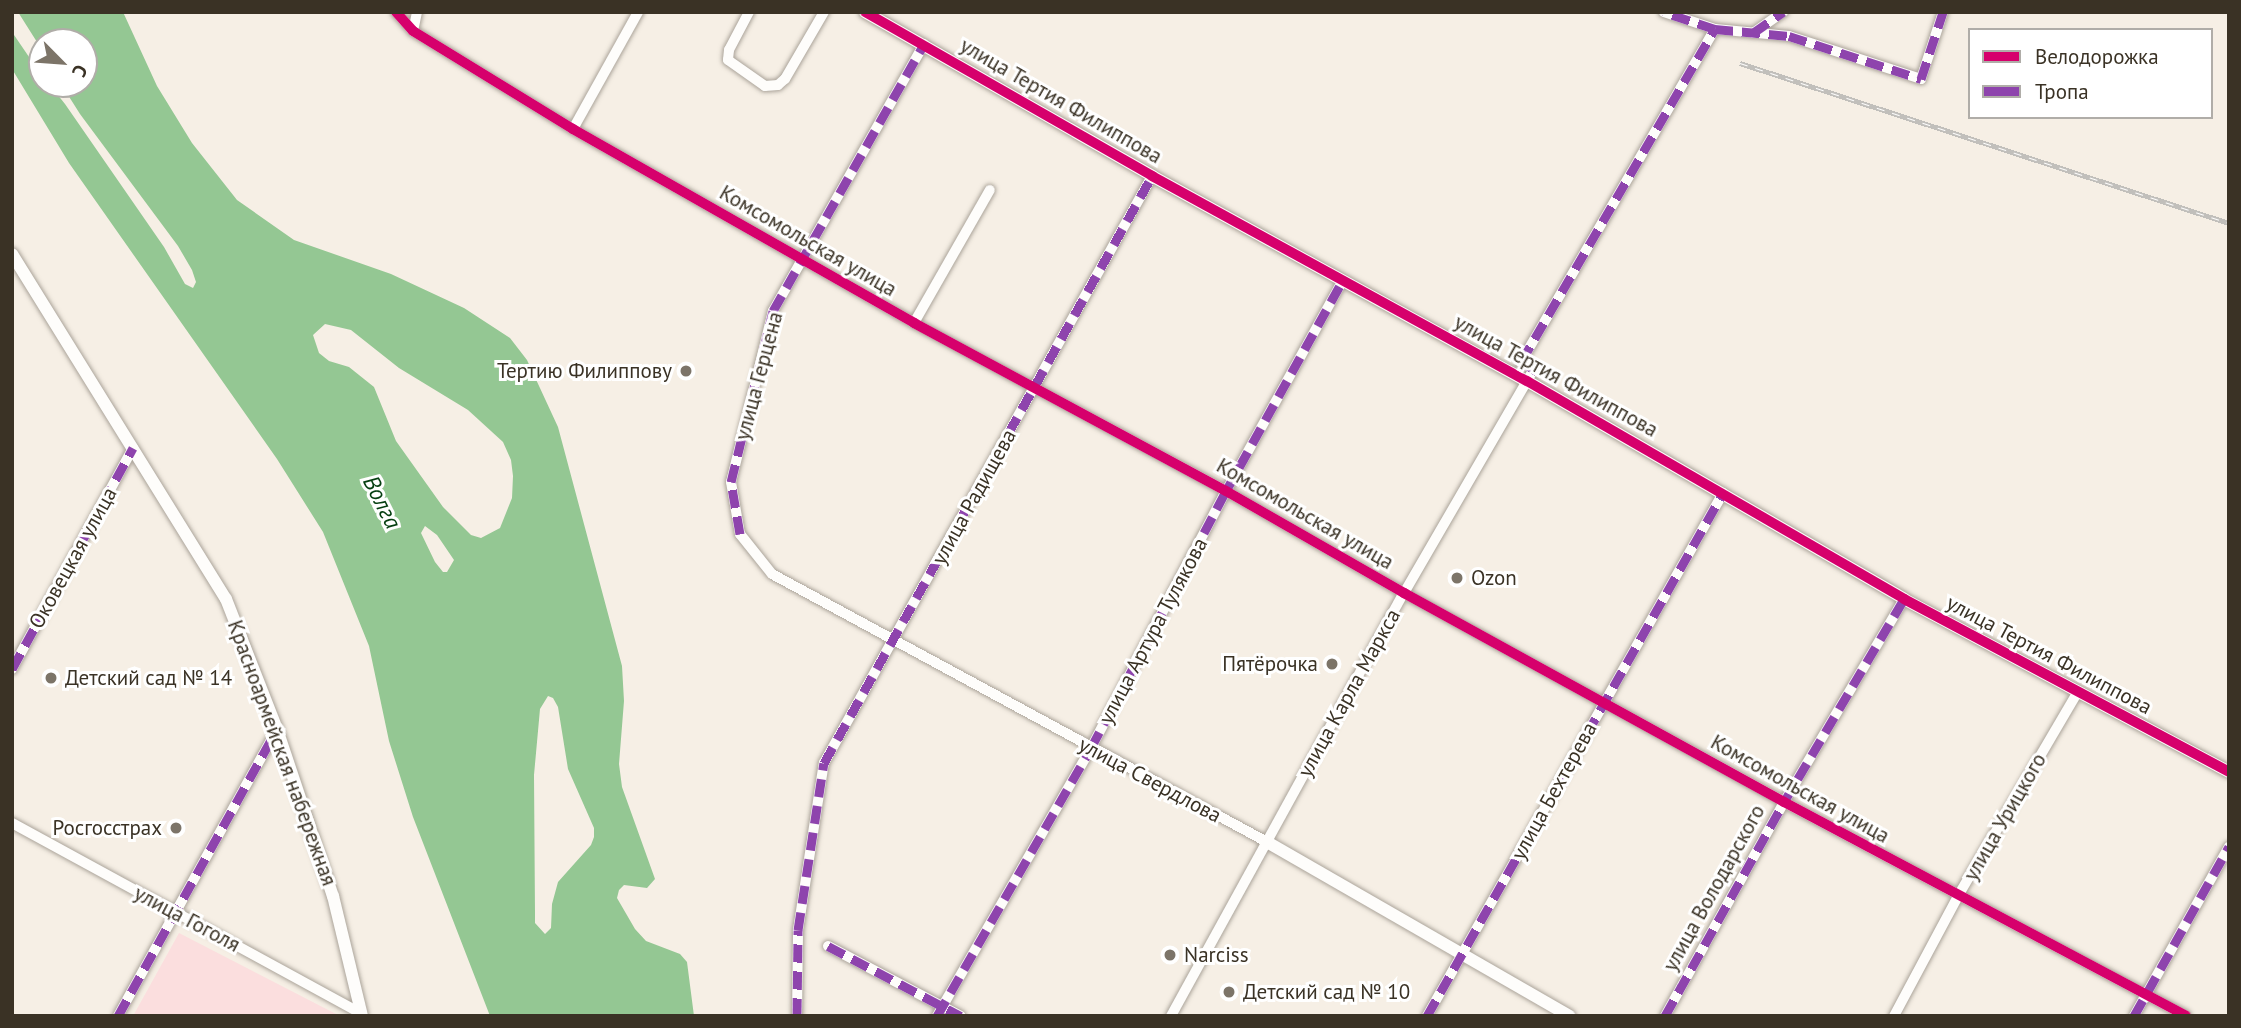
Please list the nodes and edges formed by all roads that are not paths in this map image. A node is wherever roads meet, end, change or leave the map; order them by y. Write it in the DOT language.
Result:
graph roads {
  1 [pos="396,12"];
  2 [pos="417,12"];
  3 [pos="638,12"];
  4 [pos="749,12"];
  5 [pos="824,12"];
  6 [pos="865,12"];
  7 [pos="1664,12"];
  8 [pos="1783,12"];
  9 [pos="1943,12"];
  10 [pos="1715,29"];
  11 [pos="413,31"];
  12 [pos="1753,33"];
  13 [pos="924,44"];
  14 [pos="573,129"];
  15 [pos="1152,176"];
  16 [pos="990,190"];
  17 [pos="803,261"];
  18 [pos="14,263"];
  19 [pos="1343,280"];
  20 [pos="914,323"];
  21 [pos="1529,377"];
  22 [pos="1034,388"];
  23 [pos="133,448"];
  24 [pos="1226,491"];
  25 [pos="1723,493"];
  26 [pos="740,534"];
  27 [pos="1404,593"];
  28 [pos="1904,598"];
  29 [pos="894,640"];
  30 [pos="12,669"];
  31 [pos="2077,692"];
  32 [pos="1604,703"];
  33 [pos="277,729"];
  34 [pos="1091,748"];
  35 [pos="2229,772"];
  36 [pos="1784,802"];
  37 [pos="12,823"];
  38 [pos="1267,842"];
  39 [pos="2229,847"];
  40 [pos="1958,897"];
  41 [pos="175,913"];
  42 [pos="828,946"];
  43 [pos="1462,954"];
  44 [pos="2146,994"];
  45 [pos="939,1011"];
  46 [pos="362,1015"];
  47 [pos="118,1016"];
  48 [pos="797,1016"];
  49 [pos="961,1016"];
  50 [pos="1171,1016"];
  51 [pos="1427,1016"];
  52 [pos="1569,1016"];
  53 [pos="1665,1016"];
  54 [pos="1894,1016"];
  55 [pos="2134,1016"];
  56 [pos="2186,1016"];
  1 -- 11 [label="street, Комсомольская улица"];
  2 -- 11 [label="street"];
  3 -- 14 [label="street"];
  4 -- 5 [label="street"];
  6 -- 13 [label="street, улица Тертия Филиппова"];
  7 -- 10 [label="street"];
  8 -- 12 [label="street"];
  9 -- 12 [label="street"];
  10 -- 12 [label="street"];
  10 -- 21 [label="street"];
  11 -- 14 [label="street, Комсомольская улица"];
  13 -- 15 [label="street, улица Тертия Филиппова"];
  13 -- 17 [label="street, улица Герцена"];
  14 -- 17 [label="street, Комсомольская улица"];
  15 -- 19 [label="street, улица Тертия Филиппова"];
  15 -- 22 [label="street, улица Радищева"];
  16 -- 20 [label="street"];
  17 -- 20 [label="street, Комсомольская улица"];
  17 -- 26 [label="street, улица Герцена"];
  18 -- 23 [label="street, Красноармейская набережная"];
  19 -- 21 [label="street, улица Тертия Филиппова"];
  19 -- 24 [label="street, улица Артура Тулякова"];
  20 -- 22 [label="street, Комсомольская улица"];
  21 -- 25 [label="street, улица Тертия Филиппова"];
  21 -- 27 [label="street, улица Карла Маркса"];
  22 -- 24 [label="street, Комсомольская улица"];
  22 -- 29 [label="street, улица Радищева"];
  23 -- 30 [label="street, Оковецкая улица"];
  23 -- 33 [label="street, Красноармейская набережная"];
  24 -- 27 [label="street, Комсомольская улица"];
  24 -- 34 [label="street, улица Артура Тулякова"];
  25 -- 28 [label="street, улица Тертия Филиппова"];
  25 -- 32 [label="street, улица Бехтерева"];
  26 -- 29 [label="street, улица Свердлова"];
  27 -- 32 [label="street, Комсомольская улица"];
  27 -- 38 [label="street, улица Карла Маркса"];
  28 -- 31 [label="street, улица Тертия Филиппова"];
  28 -- 36 [label="street, улица Володарского"];
  29 -- 34 [label="street, улица Свердлова"];
  29 -- 48 [label="street, улица Радищева"];
  31 -- 35 [label="street, улица Тертия Филиппова"];
  31 -- 40 [label="street, улица Урицкого"];
  32 -- 36 [label="street, Комсомольская улица"];
  32 -- 43 [label="street, улица Бехтерева"];
  33 -- 41 [label="street"];
  33 -- 46 [label="street, Красноармейская набережная"];
  34 -- 38 [label="street, улица Свердлова"];
  34 -- 45 [label="street, улица Артура Тулякова"];
  36 -- 40 [label="street, Комсомольская улица"];
  36 -- 53 [label="street, улица Володарского"];
  37 -- 41 [label="street, улица Гоголя"];
  38 -- 43 [label="street, улица Свердлова"];
  38 -- 50 [label="street, улица Карла Маркса"];
  39 -- 44 [label="street"];
  40 -- 44 [label="street, Комсомольская улица"];
  40 -- 54 [label="street, улица Урицкого"];
  41 -- 46 [label="street, улица Гоголя"];
  41 -- 47 [label="street"];
  42 -- 45 [label="street"];
  43 -- 51 [label="street, улица Бехтерева"];
  43 -- 52 [label="street, улица Свердлова"];
  44 -- 55 [label="street"];
  44 -- 56 [label="street, Комсомольская улица"];
  45 -- 49 [label="street"];
}
